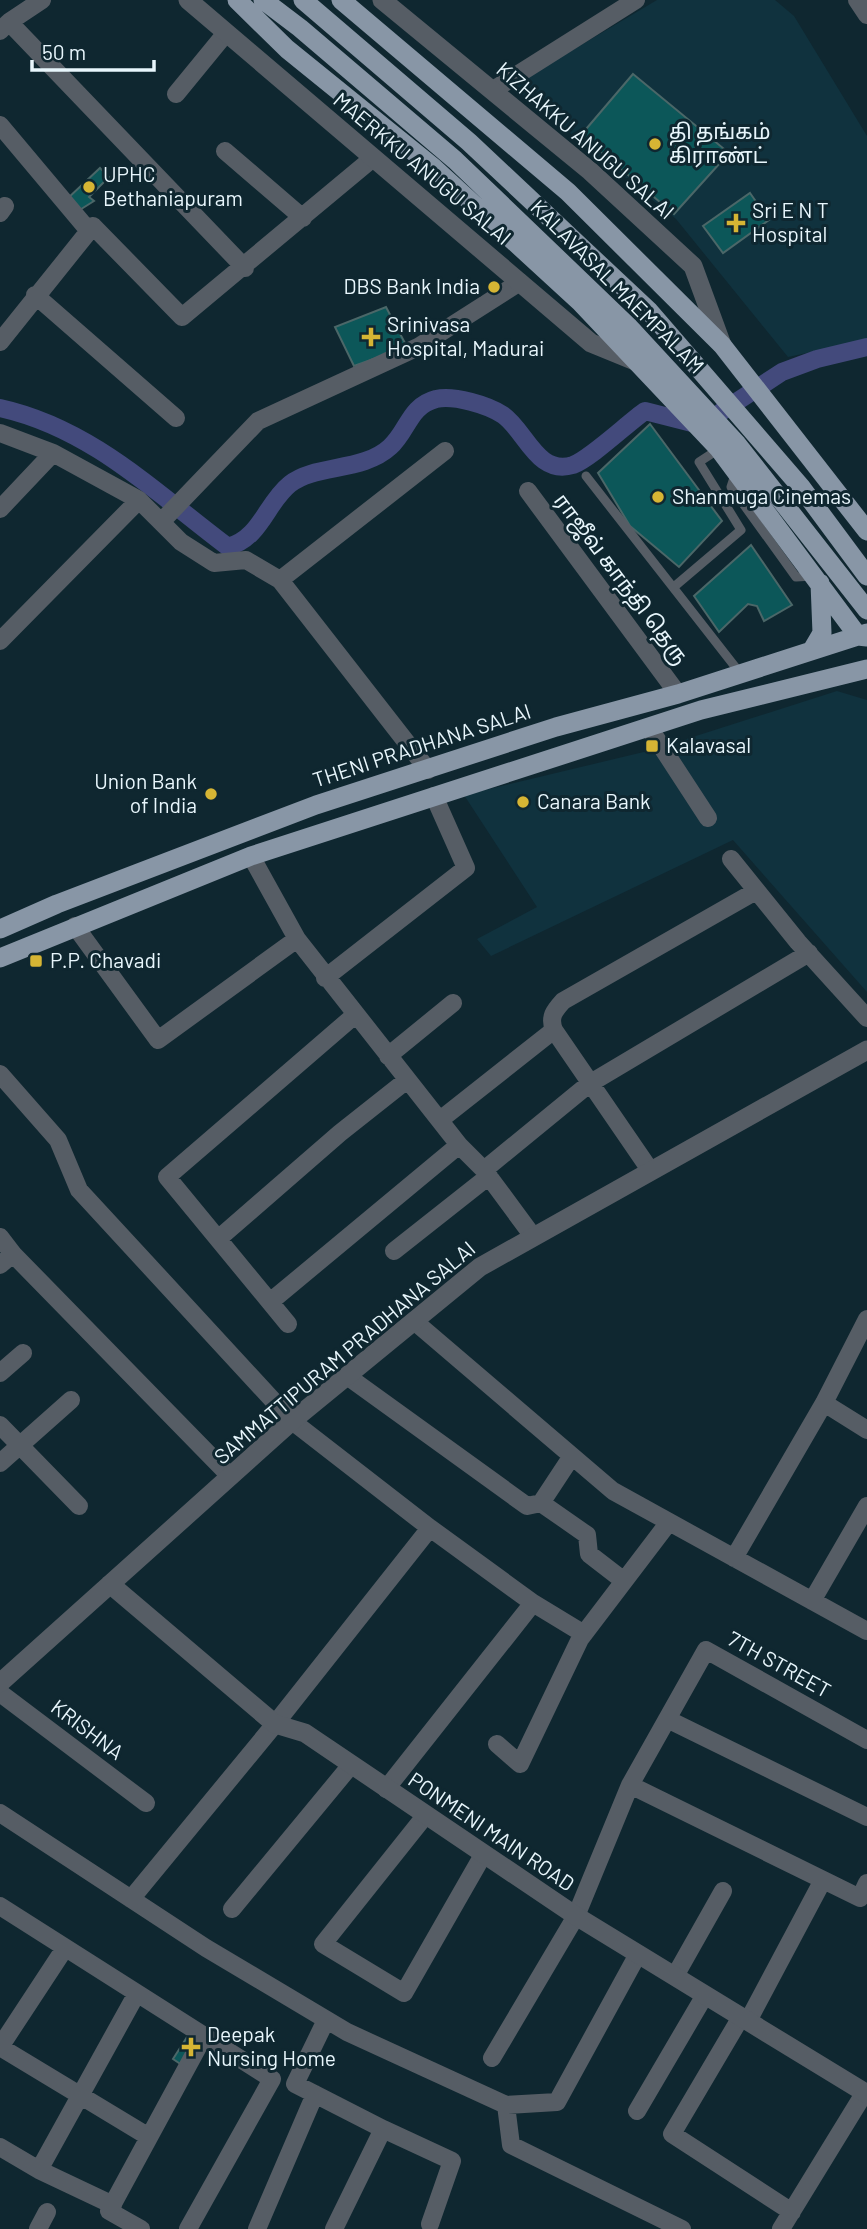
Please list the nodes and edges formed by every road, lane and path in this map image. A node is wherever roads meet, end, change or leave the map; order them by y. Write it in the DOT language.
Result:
graph roads {
  1 [pos="42,0"];
  2 [pos="188,0"];
  3 [pos="237,0"];
  4 [pos="263,0"];
  5 [pos="303,0"];
  6 [pos="341,0"];
  7 [pos="382,0"];
  8 [pos="636,0"];
  9 [pos="857,0"];
  10 [pos="867,15"];
  11 [pos="4,27"];
  12 [pos="226,33"];
  13 [pos="493,90"];
  14 [pos="176,94"];
  15 [pos="0,125"];
  16 [pos="225,151"];
  17 [pos="373,158"];
  18 [pos="303,218"];
  19 [pos="89,231"];
  20 [pos="245,268"];
  21 [pos="520,282"];
  22 [pos="35,295"];
  23 [pos="0,342"];
  24 [pos="722,345"];
  25 [pos="635,360"];
  26 [pos="176,418"];
  27 [pos="0,433"];
  28 [pos="719,449"];
  29 [pos="445,451"];
  30 [pos="53,453"];
  31 [pos="586,476"];
  32 [pos="528,491"];
  33 [pos="139,500"];
  34 [pos="0,509"];
  35 [pos="859,510"];
  36 [pos="167,517"];
  37 [pos="867,531"];
  38 [pos="867,576"];
  39 [pos="817,579"];
  40 [pos="280,580"];
  41 [pos="675,586"];
  42 [pos="867,610"];
  43 [pos="864,636"];
  44 [pos="0,641"];
  45 [pos="812,650"];
  46 [pos="867,669"];
  47 [pos="741,674"];
  48 [pos="829,679"];
  49 [pos="867,683"];
  50 [pos="678,694"];
  51 [pos="650,729"];
  52 [pos="428,770"];
  53 [pos="434,796"];
  54 [pos="708,818"];
  55 [pos="251,856"];
  56 [pos="731,859"];
  57 [pos="757,891"];
  58 [pos="75,926"];
  59 [pos="0,929"];
  60 [pos="297,939"];
  61 [pos="808,953"];
  62 [pos="0,958"];
  63 [pos="325,978"];
  64 [pos="453,1003"];
  65 [pos="355,1016"];
  66 [pos="867,1018"];
  67 [pos="554,1030"];
  68 [pos="867,1050"];
  69 [pos="388,1056"];
  70 [pos="0,1074"];
  71 [pos="407,1080"];
  72 [pos="590,1084"];
  73 [pos="440,1120"];
  74 [pos="459,1145"];
  75 [pos="650,1170"];
  76 [pos="486,1173"];
  77 [pos="531,1236"];
  78 [pos="0,1237"];
  79 [pos="218,1239"];
  80 [pos="394,1251"];
  81 [pos="7,1260"];
  82 [pos="270,1302"];
  83 [pos="867,1319"];
  84 [pos="414,1321"];
  85 [pos="288,1324"];
  86 [pos="23,1353"];
  87 [pos="0,1373"];
  88 [pos="347,1376"];
  89 [pos="71,1400"];
  90 [pos="824,1403"];
  91 [pos="292,1421"];
  92 [pos="0,1425"];
  93 [pos="867,1430"];
  94 [pos="20,1445"];
  95 [pos="572,1456"];
  96 [pos="0,1462"];
  97 [pos="230,1476"];
  98 [pos="541,1503"];
  99 [pos="79,1506"];
  100 [pos="867,1506"];
  101 [pos="669,1522"];
  102 [pos="430,1528"];
  103 [pos="861,1529"];
  104 [pos="734,1558"];
  105 [pos="624,1581"];
  106 [pos="110,1584"];
  107 [pos="812,1601"];
  108 [pos="533,1602"];
  109 [pos="867,1631"];
  110 [pos="584,1634"];
  111 [pos="0,1683"];
  112 [pos="0,1693"];
  113 [pos="667,1719"];
  114 [pos="275,1724"];
  115 [pos="867,1740"];
  116 [pos="497,1744"];
  117 [pos="351,1765"];
  118 [pos="630,1785"];
  119 [pos="386,1789"];
  120 [pos="146,1803"];
  121 [pos="0,1813"];
  122 [pos="425,1816"];
  123 [pos="867,1817"];
  124 [pos="483,1855"];
  125 [pos="823,1880"];
  126 [pos="723,1891"];
  127 [pos="865,1894"];
  128 [pos="131,1899"];
  129 [pos="0,1906"];
  130 [pos="232,1909"];
  131 [pos="576,1916"];
  132 [pos="65,1948"];
  133 [pos="638,1954"];
  134 [pos="675,1976"];
  135 [pos="136,1993"];
  136 [pos="705,1995"];
  137 [pos="744,2019"];
  138 [pos="326,2020"];
  139 [pos="204,2036"];
  140 [pos="0,2047"];
  141 [pos="492,2058"];
  142 [pos="866,2093"];
  143 [pos="315,2094"];
  144 [pos="82,2097"];
  145 [pos="506,2105"];
  146 [pos="637,2111"];
  147 [pos="383,2129"];
  148 [pos="149,2137"];
  149 [pos="0,2147"];
  150 [pos="39,2169"];
  151 [pos="113,2205"];
  152 [pos="47,2212"];
  153 [pos="792,2212"];
  154 [pos="434,2227"];
  155 [pos="38,2229"];
  156 [pos="141,2229"];
  157 [pos="188,2229"];
  158 [pos="257,2229"];
  159 [pos="334,2229"];
  160 [pos="682,2229"];
  161 [pos="781,2229"];
  1 -- 11 [label="street"];
  2 -- 12 [label="street, MAERKKU ANUGU SALAI"];
  3 -- 25 [label="main road"];
  4 -- 42 [label="main road, KALAVASAL MAEMPALAM"];
  5 -- 38 [label="main road, KALAVASAL MAEMPALAM"];
  6 -- 24 [label="main road"];
  7 -- 13 [label="street, KIZHAKKU ANUGU SALAI"];
  8 -- 13 [label="street"];
  9 -- 10 [label="street"];
  11 -- 20 [label="street"];
  12 -- 14 [label="street"];
  12 -- 17 [label="street, MAERKKU ANUGU SALAI"];
  13 -- 24 [label="street, KIZHAKKU ANUGU SALAI"];
  15 -- 19 [label="street"];
  16 -- 18 [label="street"];
  17 -- 18 [label="street"];
  17 -- 21 [label="street, MAERKKU ANUGU SALAI"];
  18 -- 20 [label="street"];
  19 -- 20 [label="street"];
  19 -- 22 [label="street"];
  21 -- 25 [label="street, MAERKKU ANUGU SALAI"];
  21 -- 36 [label="street"];
  22 -- 23 [label="street"];
  22 -- 26 [label="street"];
  24 -- 35 [label="main road"];
  25 -- 28 [label="main road"];
  27 -- 30 [label="street"];
  28 -- 39 [label="main road"];
  28 -- 41 [label="lane"];
  29 -- 40 [label="street"];
  30 -- 33 [label="street"];
  30 -- 34 [label="street"];
  31 -- 41 [label="lane"];
  32 -- 50 [label="street, ராஜீவ் காந்தி தெரு"];
  33 -- 36 [label="street"];
  33 -- 44 [label="street"];
  35 -- 37 [label="main road"];
  36 -- 40 [label="street"];
  39 -- 43 [label="main road"];
  39 -- 45 [label="main road"];
  40 -- 52 [label="street"];
  41 -- 47 [label="lane"];
  43 -- 45 [label="main road, THENI PRADHANA SALAI"];
  45 -- 47 [label="main road, THENI PRADHANA SALAI"];
  46 -- 48 [label="main road"];
  47 -- 50 [label="main road, THENI PRADHANA SALAI"];
  48 -- 49 [label="main road"];
  48 -- 51 [label="main road"];
  50 -- 52 [label="main road, THENI PRADHANA SALAI"];
  51 -- 53 [label="main road"];
  51 -- 54 [label="street"];
  52 -- 59 [label="main road, THENI PRADHANA SALAI"];
  53 -- 55 [label="main road"];
  53 -- 63 [label="street"];
  55 -- 58 [label="main road"];
  55 -- 60 [label="street"];
  56 -- 57 [label="street"];
  57 -- 61 [label="street"];
  57 -- 67 [label="street"];
  58 -- 60 [label="street"];
  58 -- 62 [label="main road"];
  60 -- 63 [label="street"];
  61 -- 66 [label="street"];
  61 -- 72 [label="street"];
  63 -- 65 [label="street"];
  64 -- 69 [label="street"];
  65 -- 69 [label="street"];
  65 -- 79 [label="street"];
  67 -- 72 [label="street"];
  67 -- 73 [label="street"];
  68 -- 75 [label="street, SAMMATTIPURAM PRADHANA SALAI"];
  69 -- 71 [label="street"];
  70 -- 91 [label="street"];
  71 -- 73 [label="street"];
  71 -- 79 [label="street"];
  72 -- 75 [label="street"];
  72 -- 76 [label="street"];
  73 -- 74 [label="street"];
  74 -- 76 [label="street"];
  74 -- 82 [label="street"];
  75 -- 77 [label="street, SAMMATTIPURAM PRADHANA SALAI"];
  76 -- 77 [label="street"];
  76 -- 80 [label="street"];
  77 -- 84 [label="street, SAMMATTIPURAM PRADHANA SALAI"];
  78 -- 81 [label="street"];
  79 -- 82 [label="street"];
  81 -- 97 [label="street"];
  82 -- 85 [label="street"];
  83 -- 90 [label="street"];
  84 -- 88 [label="street, SAMMATTIPURAM PRADHANA SALAI"];
  84 -- 95 [label="street"];
  86 -- 87 [label="street"];
  88 -- 91 [label="street, SAMMATTIPURAM PRADHANA SALAI"];
  88 -- 98 [label="street"];
  89 -- 94 [label="street"];
  90 -- 93 [label="street"];
  90 -- 104 [label="street"];
  91 -- 97 [label="street, SAMMATTIPURAM PRADHANA SALAI"];
  91 -- 102 [label="street"];
  92 -- 94 [label="street"];
  94 -- 96 [label="street"];
  94 -- 99 [label="street"];
  95 -- 98 [label="street"];
  95 -- 101 [label="street"];
  97 -- 106 [label="street, SAMMATTIPURAM PRADHANA SALAI"];
  98 -- 105 [label="street"];
  100 -- 103 [label="street"];
  101 -- 104 [label="street"];
  101 -- 105 [label="street"];
  102 -- 108 [label="street"];
  102 -- 114 [label="street"];
  103 -- 107 [label="street"];
  104 -- 107 [label="street"];
  105 -- 110 [label="street"];
  106 -- 111 [label="street, SAMMATTIPURAM PRADHANA SALAI"];
  106 -- 114 [label="street, PONMENI MAIN ROAD"];
  107 -- 109 [label="street"];
  108 -- 110 [label="street"];
  108 -- 119 [label="street"];
  110 -- 116 [label="street"];
  112 -- 120 [label="street, KRISHNA"];
  113 -- 115 [label="street, 7TH STREET"];
  113 -- 118 [label="street"];
  113 -- 123 [label="street"];
  114 -- 117 [label="street, PONMENI MAIN ROAD"];
  114 -- 128 [label="street"];
  117 -- 119 [label="street, PONMENI MAIN ROAD"];
  117 -- 130 [label="street"];
  118 -- 125 [label="street"];
  118 -- 131 [label="street"];
  119 -- 122 [label="street, PONMENI MAIN ROAD"];
  121 -- 128 [label="street"];
  122 -- 124 [label="street, PONMENI MAIN ROAD"];
  122 -- 124 [label="street"];
  124 -- 131 [label="street, PONMENI MAIN ROAD"];
  125 -- 127 [label="street"];
  125 -- 137 [label="street"];
  126 -- 134 [label="street"];
  128 -- 138 [label="street"];
  129 -- 132 [label="street"];
  131 -- 133 [label="street, PONMENI MAIN ROAD"];
  131 -- 141 [label="street"];
  132 -- 135 [label="street"];
  132 -- 140 [label="street"];
  133 -- 134 [label="street, PONMENI MAIN ROAD"];
  133 -- 145 [label="street"];
  134 -- 136 [label="street, PONMENI MAIN ROAD"];
  135 -- 139 [label="street"];
  135 -- 144 [label="street"];
  136 -- 137 [label="street, PONMENI MAIN ROAD"];
  136 -- 146 [label="street"];
  137 -- 142 [label="street, PONMENI MAIN ROAD"];
  137 -- 153 [label="street"];
  138 -- 143 [label="street"];
  138 -- 145 [label="street"];
  139 -- 148 [label="street"];
  139 -- 157 [label="street"];
  140 -- 144 [label="street"];
  142 -- 153 [label="street"];
  143 -- 147 [label="street"];
  143 -- 158 [label="street"];
  144 -- 148 [label="street"];
  144 -- 150 [label="street"];
  145 -- 160 [label="street"];
  147 -- 154 [label="street"];
  147 -- 159 [label="street"];
  148 -- 151 [label="street"];
  149 -- 150 [label="street"];
  150 -- 151 [label="street"];
  151 -- 156 [label="street"];
  152 -- 155 [label="street"];
  153 -- 161 [label="street"];
}
